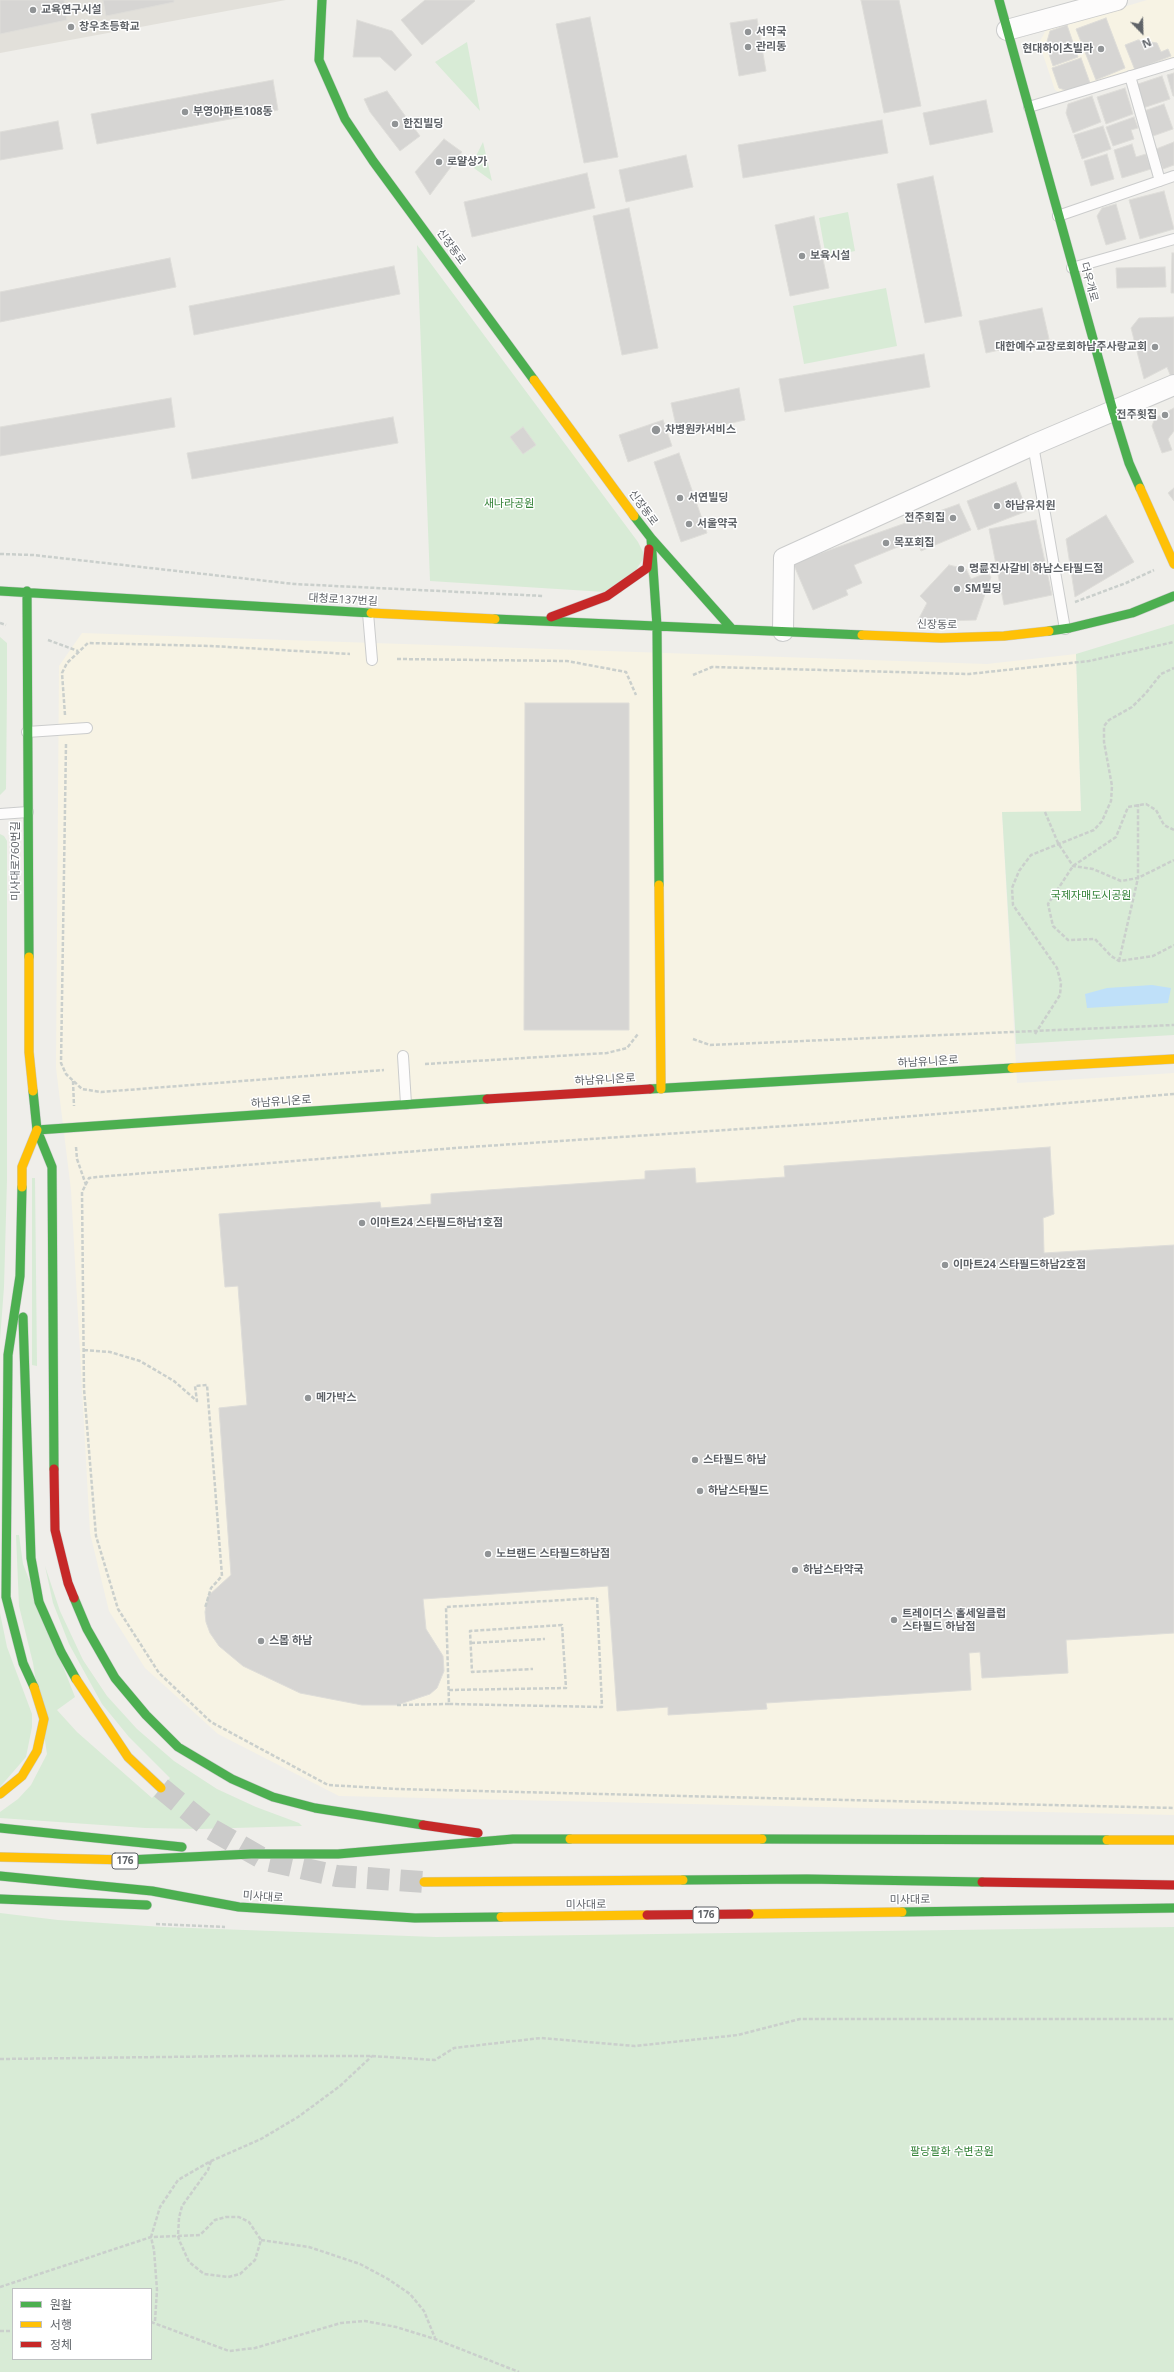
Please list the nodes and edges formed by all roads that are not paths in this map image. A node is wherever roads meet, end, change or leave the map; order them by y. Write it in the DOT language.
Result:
graph roads {
  1 [pos="322,0"];
  2 [pos="999,0"];
  3 [pos="1117,0"];
  4 [pos="1007,30"];
  5 [pos="1174,63"];
  6 [pos="1130,76"];
  7 [pos="1029,107"];
  8 [pos="1174,176"];
  9 [pos="1160,181"];
  10 [pos="1058,216"];
  11 [pos="1174,239"];
  12 [pos="1072,268"];
  13 [pos="1174,385"];
  14 [pos="1113,411"];
  15 [pos="1033,445"];
  16 [pos="651,538"];
  17 [pos="1174,564"];
  18 [pos="14,583"];
  19 [pos="0,591"];
  20 [pos="27,591"];
  21 [pos="1174,596"];
  22 [pos="368,613"];
  23 [pos="540,621"];
  24 [pos="657,626"];
  25 [pos="1065,628"];
  26 [pos="732,629"];
  27 [pos="783,631"];
  28 [pos="372,660"];
  29 [pos="87,728"];
  30 [pos="27,732"];
  31 [pos="28,812"];
  32 [pos="0,814"];
  33 [pos="403,1056"];
  34 [pos="1174,1059"];
  35 [pos="661,1089"];
  36 [pos="406,1104"];
  37 [pos="37,1130"];
  38 [pos="20,1276"];
  39 [pos="161,1788"];
  40 [pos="0,1794"];
  41 [pos="0,1828"];
  42 [pos="513,1839"];
  43 [pos="1174,1840"];
  44 [pos="251,1854"];
  45 [pos="0,1857"];
  46 [pos="0,1876"];
  47 [pos="424,1882"];
  48 [pos="1174,1885"];
  49 [pos="0,1899"];
  50 [pos="159,1905"];
  51 [pos="175,1906"];
  52 [pos="239,1907"];
  53 [pos="1174,1908"];
  1 -- 16 [label="main road, 신장동로"];
  2 -- 4 [label="main road, 더우개로"];
  3 -- 4 [label="street"];
  4 -- 7 [label="main road, 더우개로"];
  5 -- 6 [label="lane"];
  6 -- 7 [label="lane"];
  6 -- 9 [label="lane"];
  7 -- 10 [label="main road, 더우개로"];
  8 -- 9 [label="lane"];
  9 -- 10 [label="lane"];
  10 -- 12 [label="main road, 더우개로"];
  11 -- 12 [label="lane"];
  12 -- 14 [label="main road, 더우개로"];
  13 -- 14 [label="street"];
  14 -- 15 [label="street"];
  14 -- 17 [label="main road, 더우개로"];
  15 -- 25 [label="lane"];
  15 -- 27 [label="street"];
  16 -- 23 [label="main road"];
  16 -- 24 [label="main road, 신장동로"];
  16 -- 26 [label="main road"];
  18 -- 20 [label="main road, 대청로137번길"];
  19 -- 20 [label="main road, 대청로137번길"];
  20 -- 22 [label="main road, 대청로137번길"];
  20 -- 30 [label="main road, 미사대로760번길"];
  21 -- 25 [label="main road, 신장동로"];
  22 -- 23 [label="main road, 대청로137번길"];
  22 -- 28 [label="lane"];
  23 -- 24 [label="main road, 대청로137번길"];
  24 -- 26 [label="main road, 신장동로"];
  24 -- 35 [label="main road"];
  25 -- 27 [label="main road, 신장동로"];
  26 -- 27 [label="main road, 신장동로"];
  29 -- 30 [label="lane"];
  30 -- 31 [label="main road, 미사대로760번길"];
  31 -- 32 [label="lane"];
  31 -- 37 [label="main road, 미사대로760번길"];
  33 -- 36 [label="lane"];
  34 -- 35 [label="main road, 하남유니온로"];
  35 -- 36 [label="main road, 하남유니온로"];
  36 -- 37 [label="main road, 하남유니온로"];
  37 -- 38 [label="main road"];
  37 -- 42 [label="main road"];
  38 -- 39 [label="main road"];
  38 -- 40 [label="main road"];
  41 -- 44 [label="main road"];
  42 -- 43 [label="main road, 176"];
  42 -- 44 [label="main road, 176"];
  44 -- 45 [label="main road, 176"];
  46 -- 52 [label="main road, 미사대로 / 176"];
  47 -- 48 [label="main road"];
  49 -- 50 [label="main road"];
  51 -- 52 [label="main road"];
  52 -- 53 [label="main road, 미사대로 / 176"];
}
